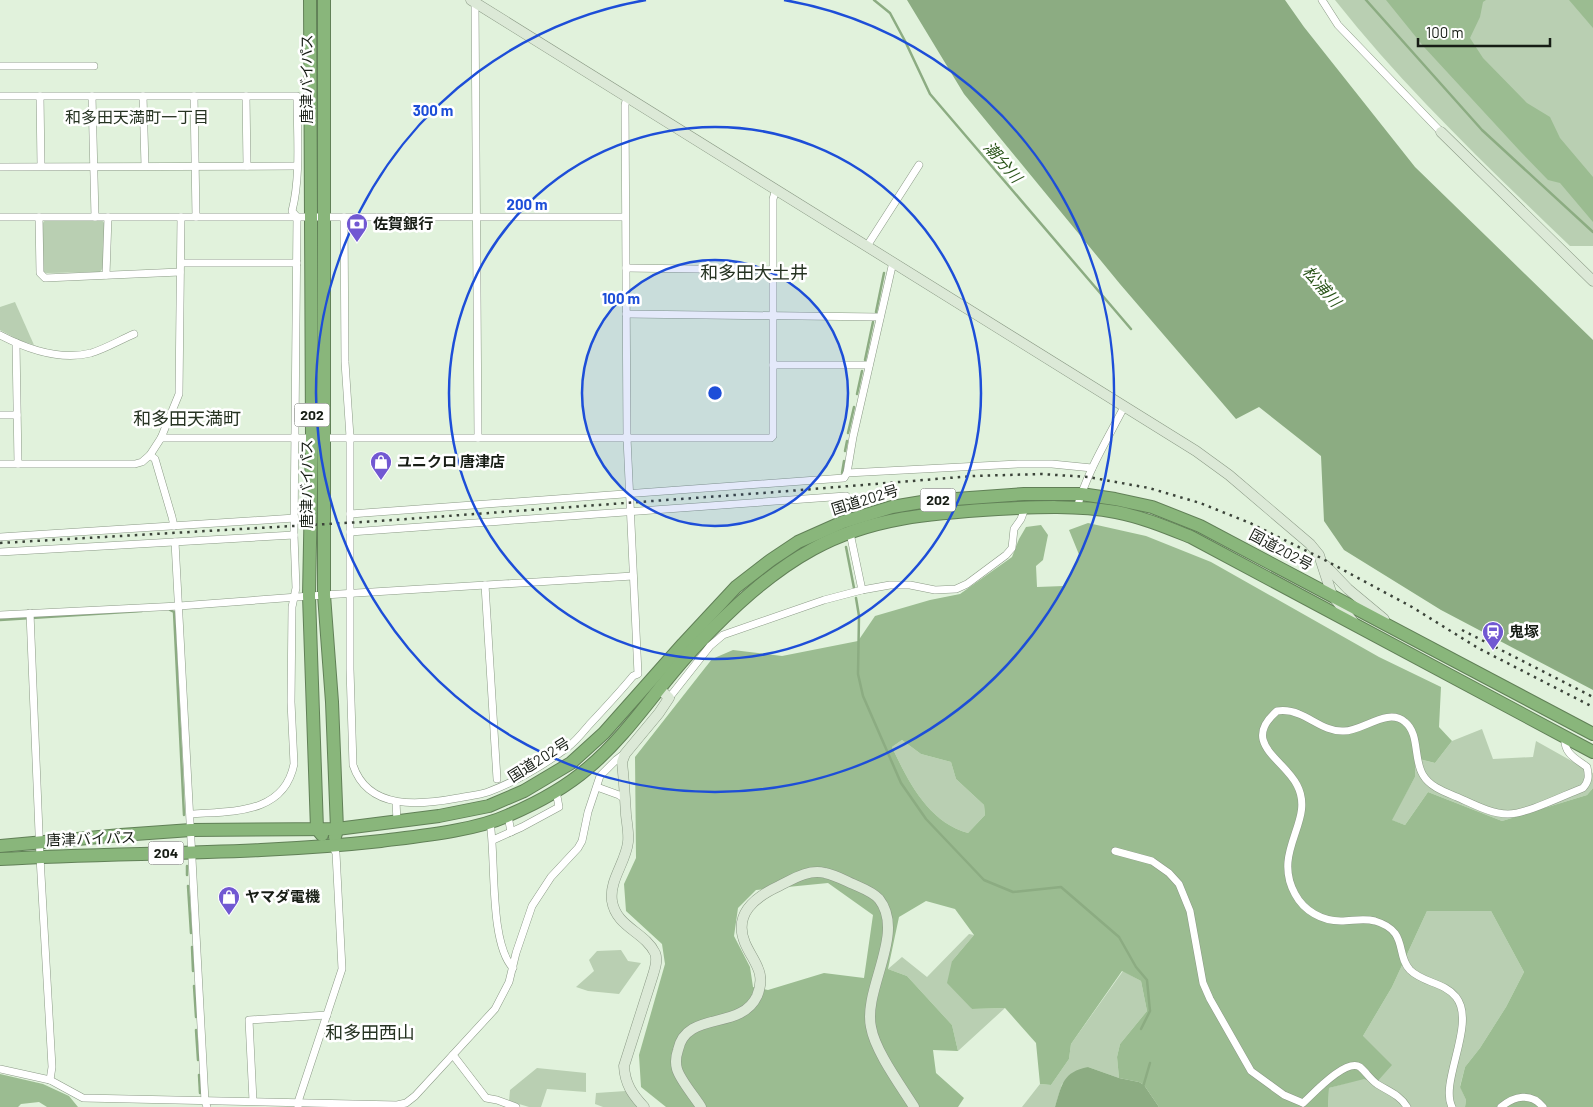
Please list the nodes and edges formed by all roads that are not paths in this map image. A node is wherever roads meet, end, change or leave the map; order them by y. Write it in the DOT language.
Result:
graph roads {
  1 [pos="310,0"];
  2 [pos="324,0"];
  3 [pos="1322,0"];
  4 [pos="473,1"];
  5 [pos="0,66"];
  6 [pos="94,66"];
  7 [pos="0,96"];
  8 [pos="40,96"];
  9 [pos="92,96"];
  10 [pos="143,96"];
  11 [pos="194,96"];
  12 [pos="246,96"];
  13 [pos="627,97"];
  14 [pos="1441,132"];
  15 [pos="919,165"];
  16 [pos="0,166"];
  17 [pos="41,166"];
  18 [pos="93,166"];
  19 [pos="145,166"];
  20 [pos="195,166"];
  21 [pos="247,166"];
  22 [pos="296,166"];
  23 [pos="776,189"];
  24 [pos="317,216"];
  25 [pos="0,217"];
  26 [pos="39,217"];
  27 [pos="95,217"];
  28 [pos="108,217"];
  29 [pos="181,217"];
  30 [pos="196,217"];
  31 [pos="297,217"];
  32 [pos="344,217"];
  33 [pos="477,217"];
  34 [pos="626,217"];
  35 [pos="867,246"];
  36 [pos="893,262"];
  37 [pos="181,263"];
  38 [pos="297,263"];
  39 [pos="626,268"];
  40 [pos="773,270"];
  41 [pos="180,272"];
  42 [pos="106,275"];
  43 [pos="1593,281"];
  44 [pos="626,314"];
  45 [pos="773,315"];
  46 [pos="880,317"];
  47 [pos="134,334"];
  48 [pos="0,335"];
  49 [pos="16,344"];
  50 [pos="869,365"];
  51 [pos="773,366"];
  52 [pos="1124,407"];
  53 [pos="0,415"];
  54 [pos="17,415"];
  55 [pos="161,438"];
  56 [pos="318,438"];
  57 [pos="350,438"];
  58 [pos="478,438"];
  59 [pos="626,438"];
  60 [pos="295,439"];
  61 [pos="150,455"];
  62 [pos="0,464"];
  63 [pos="18,464"];
  64 [pos="1092,468"];
  65 [pos="847,473"];
  66 [pos="629,494"];
  67 [pos="1081,494"];
  68 [pos="846,496"];
  69 [pos="1024,508"];
  70 [pos="1078,508"];
  71 [pos="630,512"];
  72 [pos="350,514"];
  73 [pos="295,518"];
  74 [pos="174,526"];
  75 [pos="350,532"];
  76 [pos="850,533"];
  77 [pos="294,535"];
  78 [pos="0,537"];
  79 [pos="175,542"];
  80 [pos="0,552"];
  81 [pos="1322,563"];
  82 [pos="633,576"];
  83 [pos="484,585"];
  84 [pos="862,590"];
  85 [pos="351,593"];
  86 [pos="324,595"];
  87 [pos="1332,595"];
  88 [pos="308,596"];
  89 [pos="293,597"];
  90 [pos="178,606"];
  91 [pos="0,615"];
  92 [pos="30,617"];
  93 [pos="1356,626"];
  94 [pos="720,630"];
  95 [pos="1397,630"];
  96 [pos="638,674"];
  97 [pos="647,685"];
  98 [pos="664,694"];
  99 [pos="617,695"];
  100 [pos="628,706"];
  101 [pos="1593,734"];
  102 [pos="1565,737"];
  103 [pos="1593,752"];
  104 [pos="625,754"];
  105 [pos="497,779"];
  106 [pos="596,787"];
  107 [pos="556,791"];
  108 [pos="486,793"];
  109 [pos="625,799"];
  110 [pos="396,802"];
  111 [pos="489,806"];
  112 [pos="190,814"];
  113 [pos="508,816"];
  114 [pos="397,821"];
  115 [pos="490,822"];
  116 [pos="317,829"];
  117 [pos="337,829"];
  118 [pos="191,830"];
  119 [pos="511,832"];
  120 [pos="493,840"];
  121 [pos="39,843"];
  122 [pos="0,846"];
  123 [pos="332,846"];
  124 [pos="1115,851"];
  125 [pos="192,852"];
  126 [pos="40,857"];
  127 [pos="0,859"];
  128 [pos="513,968"];
  129 [pos="327,1015"];
  130 [pos="453,1055"];
  131 [pos="0,1069"];
  132 [pos="50,1080"];
  133 [pos="253,1100"];
  134 [pos="206,1104"];
  135 [pos="298,1104"];
  136 [pos="1304,1105"];
  137 [pos="516,1107"];
  138 [pos="644,1107"];
  139 [pos="701,1107"];
  140 [pos="914,1107"];
  141 [pos="1407,1107"];
  142 [pos="1452,1107"];
  143 [pos="1501,1107"];
  144 [pos="1543,1107"];
  1 -- 24 [label="highway, 唐津バイパス / 202"];
  2 -- 24 [label="highway, 唐津バイパス / 202"];
  3 -- 14 [label="street"];
  4 -- 13 [label="street"];
  4 -- 33 [label="street"];
  5 -- 6 [label="street"];
  7 -- 8 [label="street"];
  8 -- 9 [label="street"];
  8 -- 17 [label="street"];
  9 -- 10 [label="street"];
  9 -- 18 [label="street"];
  10 -- 11 [label="street"];
  10 -- 19 [label="street"];
  11 -- 12 [label="street"];
  11 -- 20 [label="street"];
  12 -- 21 [label="street"];
  12 -- 22 [label="street"];
  13 -- 23 [label="street"];
  13 -- 34 [label="street"];
  14 -- 43 [label="street"];
  15 -- 35 [label="street"];
  16 -- 17 [label="street"];
  17 -- 18 [label="street"];
  18 -- 19 [label="street"];
  18 -- 27 [label="street"];
  19 -- 20 [label="street"];
  20 -- 21 [label="street"];
  20 -- 30 [label="street"];
  21 -- 22 [label="street"];
  22 -- 31 [label="street"];
  23 -- 35 [label="street"];
  23 -- 40 [label="street"];
  24 -- 31 [label="street"];
  24 -- 32 [label="street"];
  24 -- 56 [label="highway, 唐津バイパス / 202"];
  25 -- 26 [label="street"];
  26 -- 27 [label="street"];
  26 -- 42 [label="street"];
  27 -- 28 [label="street"];
  28 -- 29 [label="street"];
  28 -- 42 [label="street"];
  29 -- 30 [label="street"];
  29 -- 37 [label="street"];
  30 -- 31 [label="street"];
  31 -- 38 [label="street"];
  32 -- 33 [label="street"];
  32 -- 57 [label="street"];
  33 -- 34 [label="street"];
  33 -- 58 [label="street"];
  34 -- 39 [label="street"];
  35 -- 36 [label="street"];
  36 -- 46 [label="street"];
  36 -- 52 [label="street"];
  37 -- 38 [label="street"];
  37 -- 41 [label="street"];
  38 -- 60 [label="street"];
  39 -- 40 [label="street"];
  39 -- 44 [label="street"];
  40 -- 45 [label="street"];
  41 -- 42 [label="street"];
  41 -- 55 [label="street"];
  44 -- 45 [label="street"];
  44 -- 59 [label="street"];
  45 -- 46 [label="street"];
  45 -- 51 [label="street"];
  46 -- 50 [label="street"];
  47 -- 49 [label="street"];
  48 -- 49 [label="street"];
  49 -- 54 [label="street"];
  50 -- 51 [label="street"];
  50 -- 65 [label="street"];
  51 -- 59 [label="street"];
  52 -- 64 [label="street"];
  52 -- 81 [label="street"];
  53 -- 54 [label="street"];
  54 -- 63 [label="street"];
  55 -- 60 [label="street"];
  55 -- 61 [label="street"];
  56 -- 57 [label="street"];
  56 -- 60 [label="street"];
  56 -- 86 [label="highway, 唐津バイパス / 202"];
  56 -- 88 [label="highway, 唐津バイパス / 202"];
  57 -- 58 [label="street"];
  57 -- 72 [label="street"];
  58 -- 59 [label="street"];
  59 -- 66 [label="street"];
  60 -- 73 [label="street"];
  61 -- 63 [label="street"];
  61 -- 74 [label="street"];
  62 -- 63 [label="street"];
  64 -- 65 [label="street"];
  64 -- 67 [label="street"];
  65 -- 66 [label="street"];
  66 -- 71 [label="street"];
  66 -- 72 [label="street"];
  67 -- 70 [label="street"];
  67 -- 87 [label="highway, 国道202号 / 202"];
  67 -- 97 [label="highway, 国道202号 / 202"];
  68 -- 71 [label="street"];
  69 -- 70 [label="highway, 国道202号 / 202"];
  69 -- 76 [label="highway, 国道202号 / 202"];
  69 -- 84 [label="street"];
  70 -- 93 [label="highway, 国道202号 / 202"];
  71 -- 75 [label="street"];
  71 -- 82 [label="street"];
  72 -- 75 [label="street"];
  73 -- 74 [label="street"];
  73 -- 77 [label="street"];
  74 -- 78 [label="street"];
  75 -- 85 [label="street"];
  76 -- 84 [label="street"];
  76 -- 94 [label="highway, 国道202号 / 202"];
  77 -- 79 [label="street"];
  77 -- 89 [label="street"];
  79 -- 80 [label="street"];
  79 -- 90 [label="street"];
  81 -- 87 [label="street"];
  81 -- 95 [label="street"];
  82 -- 83 [label="street"];
  82 -- 96 [label="street"];
  83 -- 85 [label="street"];
  83 -- 105 [label="street"];
  84 -- 94 [label="street"];
  85 -- 86 [label="street"];
  85 -- 110 [label="street"];
  86 -- 88 [label="street"];
  86 -- 117 [label="highway, 唐津バイパス / 202"];
  87 -- 93 [label="street"];
  87 -- 95 [label="highway, 国道202号 / 202"];
  88 -- 89 [label="street"];
  88 -- 116 [label="highway, 唐津バイパス / 202"];
  89 -- 90 [label="street"];
  89 -- 112 [label="street"];
  90 -- 92 [label="street"];
  90 -- 112 [label="street"];
  91 -- 92 [label="street"];
  92 -- 121 [label="street"];
  93 -- 102 [label="highway, 国道202号 / 202"];
  94 -- 98 [label="highway, 国道202号 / 202"];
  95 -- 101 [label="highway, 国道202号 / 202"];
  96 -- 97 [label="street"];
  96 -- 99 [label="street"];
  97 -- 98 [label="street"];
  97 -- 100 [label="highway, 国道202号 / 202"];
  98 -- 104 [label="street"];
  98 -- 107 [label="highway, 国道202号 / 202"];
  99 -- 100 [label="street"];
  99 -- 108 [label="street"];
  100 -- 111 [label="highway, 国道202号 / 202"];
  102 -- 103 [label="highway, 国道202号 / 202"];
  102 -- 142 [label="street"];
  104 -- 106 [label="street"];
  104 -- 109 [label="street"];
  106 -- 109 [label="street"];
  106 -- 128 [label="street"];
  107 -- 113 [label="highway, 国道202号 / 202"];
  107 -- 119 [label="street"];
  108 -- 110 [label="street"];
  108 -- 111 [label="street"];
  109 -- 138 [label="street"];
  110 -- 114 [label="street"];
  111 -- 114 [label="highway, 国道202号 / 202"];
  112 -- 118 [label="street"];
  113 -- 115 [label="highway, 国道202号 / 202"];
  113 -- 119 [label="street"];
  114 -- 117 [label="highway, 国道202号 / 202"];
  115 -- 120 [label="street"];
  115 -- 123 [label="highway, 国道202号 / 202"];
  116 -- 117 [label="highway, 国道202号 / 202"];
  116 -- 118 [label="highway, 唐津バイパス / 204"];
  116 -- 123 [label="highway"];
  117 -- 123 [label="highway, 唐津バイパス / 202"];
  118 -- 121 [label="highway, 唐津バイパス / 204"];
  118 -- 125 [label="street"];
  119 -- 120 [label="street"];
  120 -- 128 [label="street"];
  121 -- 122 [label="highway, 唐津バイパス / 204"];
  121 -- 126 [label="street"];
  123 -- 125 [label="highway, 唐津バイパス / 204"];
  123 -- 129 [label="street"];
  124 -- 136 [label="street"];
  125 -- 126 [label="highway, 唐津バイパス / 204"];
  125 -- 134 [label="street"];
  126 -- 127 [label="highway, 唐津バイパス / 204"];
  126 -- 132 [label="street"];
  128 -- 130 [label="street"];
  129 -- 133 [label="street"];
  129 -- 135 [label="street"];
  130 -- 135 [label="street"];
  130 -- 137 [label="street"];
  131 -- 132 [label="street"];
  132 -- 134 [label="street"];
  133 -- 134 [label="street"];
  133 -- 135 [label="street"];
  136 -- 141 [label="street"];
  139 -- 140 [label="street"];
  143 -- 144 [label="street"];
}
